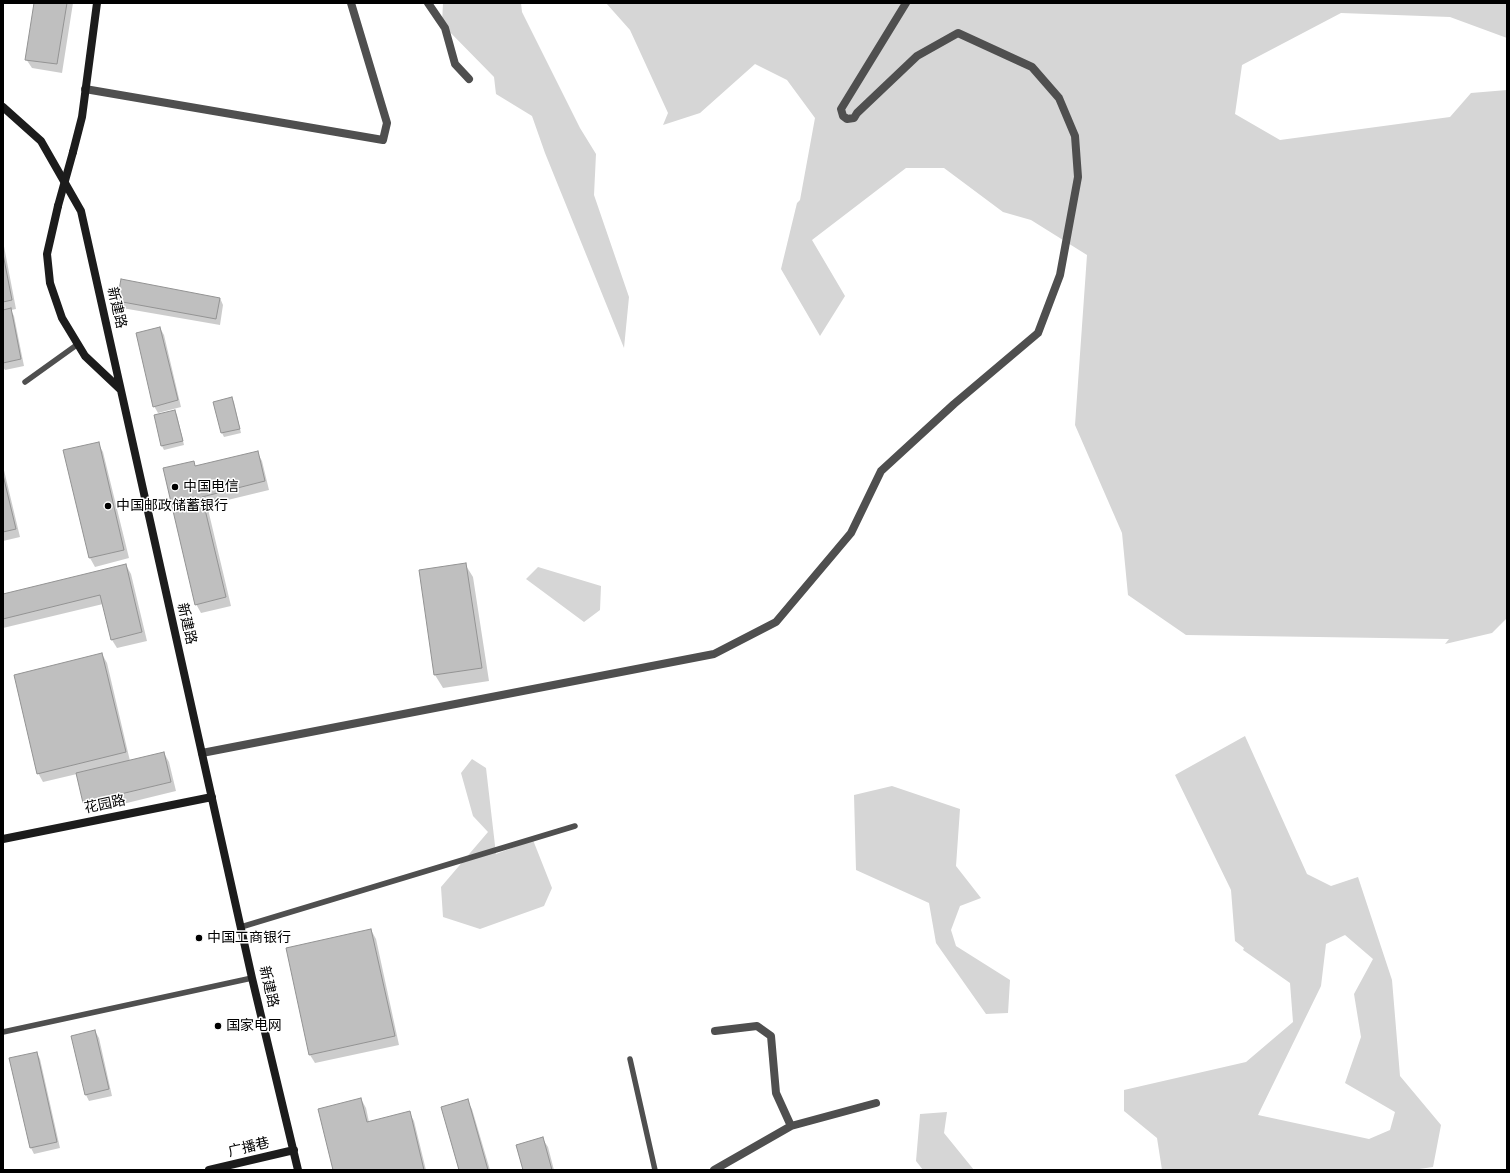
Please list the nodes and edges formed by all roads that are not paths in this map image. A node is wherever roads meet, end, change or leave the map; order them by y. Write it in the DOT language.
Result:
graph roads {
  1 [pos="97,3"];
  2 [pos="351,3"];
  3 [pos="428,3"];
  4 [pos="906,3"];
  5 [pos="469,80"];
  6 [pos="85,89"];
  7 [pos="3,107"];
  8 [pos="78,344"];
  9 [pos="25,382"];
  10 [pos="121,390"];
  11 [pos="202,753"];
  12 [pos="212,797"];
  13 [pos="575,826"];
  14 [pos="3,840"];
  15 [pos="241,927"];
  16 [pos="252,978"];
  17 [pos="715,1031"];
  18 [pos="3,1032"];
  19 [pos="630,1059"];
  20 [pos="876,1103"];
  21 [pos="791,1126"];
  22 [pos="294,1150"];
  23 [pos="209,1170"];
  24 [pos="298,1170"];
  25 [pos="655,1170"];
  26 [pos="714,1170"];
  1 -- 6 [label="main road"];
  2 -- 6 [label="street"];
  3 -- 5 [label="street"];
  4 -- 11 [label="street"];
  6 -- 8 [label="main road, bridge"];
  7 -- 10 [label="main road, 新建路"];
  8 -- 9 [label="lane"];
  8 -- 10 [label="main road"];
  10 -- 11 [label="main road, 新建路"];
  11 -- 12 [label="main road, 新建路"];
  12 -- 14 [label="main road, 花园路"];
  12 -- 15 [label="main road, 新建路"];
  13 -- 15 [label="lane"];
  15 -- 16 [label="main road, 新建路"];
  16 -- 18 [label="lane"];
  16 -- 22 [label="main road, 新建路"];
  17 -- 21 [label="street"];
  19 -- 25 [label="lane"];
  20 -- 21 [label="street"];
  21 -- 26 [label="street"];
  22 -- 23 [label="main road, 广播巷"];
  22 -- 24 [label="main road, 新建路"];
}
